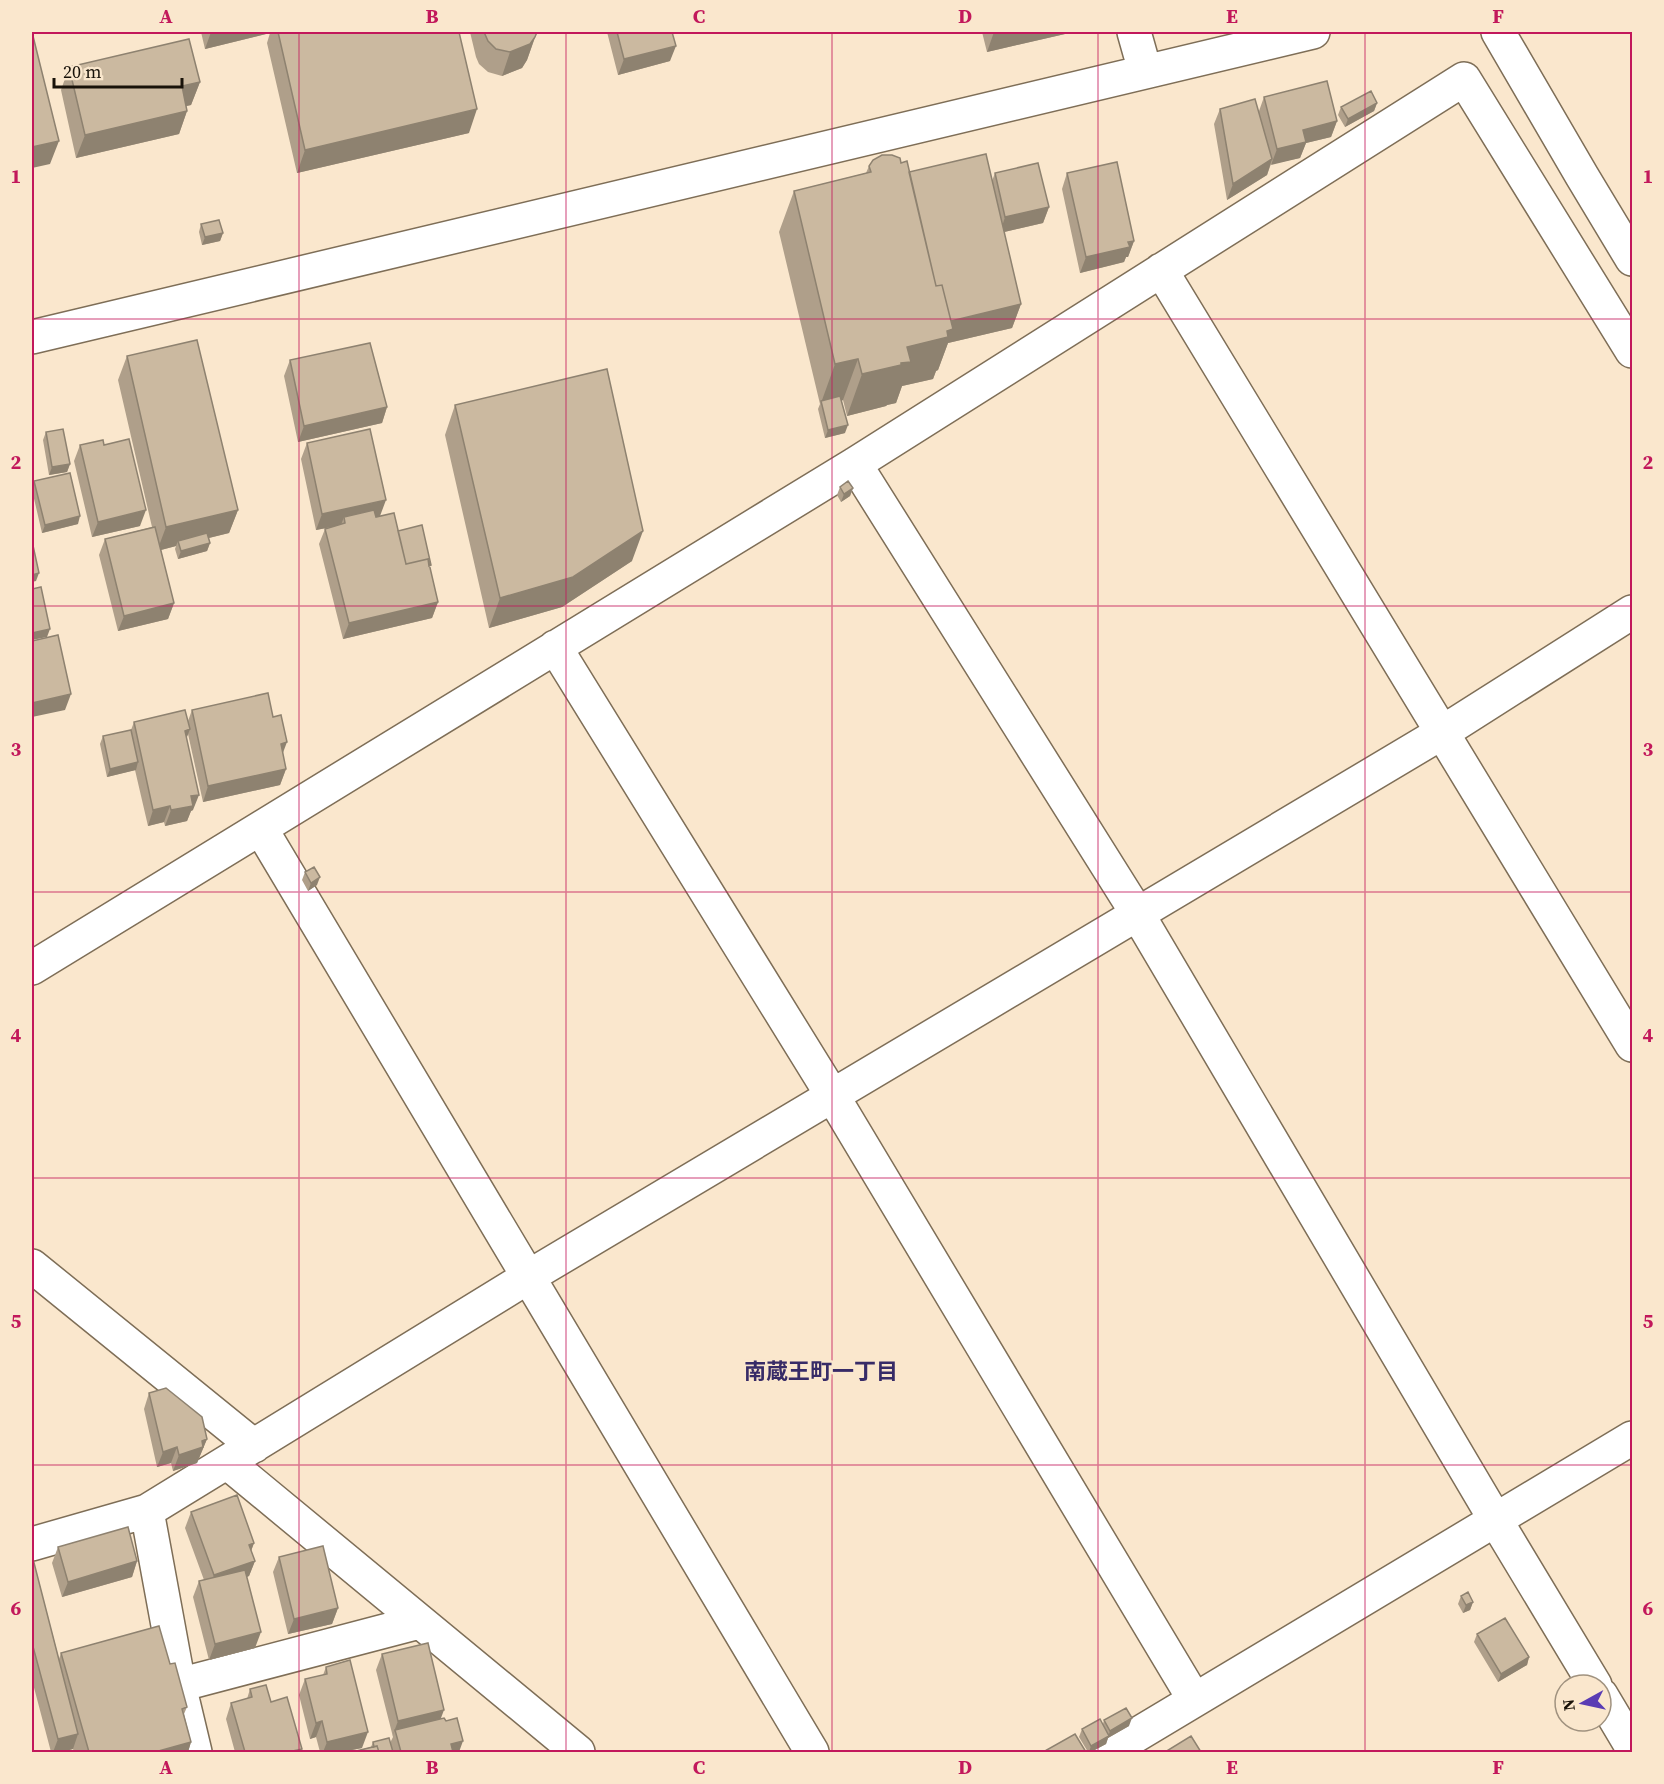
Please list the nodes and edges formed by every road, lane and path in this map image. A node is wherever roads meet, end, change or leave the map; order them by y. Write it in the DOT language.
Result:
graph roads {
  1 [pos="1134,32"];
  2 [pos="1313,32"];
  3 [pos="1498,32"];
  4 [pos="1145,71"];
  5 [pos="1632,259"];
  6 [pos="1161,270"];
  7 [pos="32,337"];
  8 [pos="1632,351"];
  9 [pos="855,464"];
  10 [pos="1632,612"];
  11 [pos="555,647"];
  12 [pos="1443,732"];
  13 [pos="261,829"];
  14 [pos="1137,913"];
  15 [pos="32,968"];
  16 [pos="1632,1045"];
  17 [pos="832,1095"];
  18 [pos="32,1266"];
  19 [pos="528,1277"];
  20 [pos="1632,1438"];
  21 [pos="241,1455"];
  22 [pos="147,1511"];
  23 [pos="1495,1519"];
  24 [pos="32,1544"];
  25 [pos="419,1622"];
  26 [pos="1588,1673"];
  27 [pos="179,1685"];
  28 [pos="1194,1700"];
  29 [pos="1613,1715"];
  30 [pos="1632,1747"];
  31 [pos="195,1752"];
  32 [pos="578,1752"];
  33 [pos="812,1752"];
  34 [pos="1108,1752"];
  1 -- 4 [label="street"];
  2 -- 4 [label="street"];
  3 -- 5 [label="street"];
  4 -- 7 [label="street"];
  6 -- 8 [label="street"];
  6 -- 9 [label="street"];
  6 -- 12 [label="street"];
  9 -- 11 [label="street"];
  9 -- 14 [label="street"];
  10 -- 12 [label="street"];
  11 -- 13 [label="street"];
  11 -- 17 [label="street"];
  12 -- 14 [label="street"];
  12 -- 16 [label="street"];
  13 -- 15 [label="street"];
  13 -- 19 [label="street"];
  14 -- 17 [label="street"];
  14 -- 23 [label="street"];
  17 -- 19 [label="street"];
  17 -- 28 [label="street"];
  18 -- 21 [label="street"];
  19 -- 21 [label="street"];
  19 -- 33 [label="street"];
  20 -- 23 [label="street"];
  21 -- 22 [label="street"];
  21 -- 25 [label="street"];
  22 -- 24 [label="street"];
  22 -- 27 [label="street"];
  23 -- 26 [label="street"];
  23 -- 28 [label="street"];
  25 -- 27 [label="street"];
  25 -- 32 [label="street"];
  27 -- 31 [label="street"];
  28 -- 34 [label="street"];
  29 -- 30 [label="street"];
}
